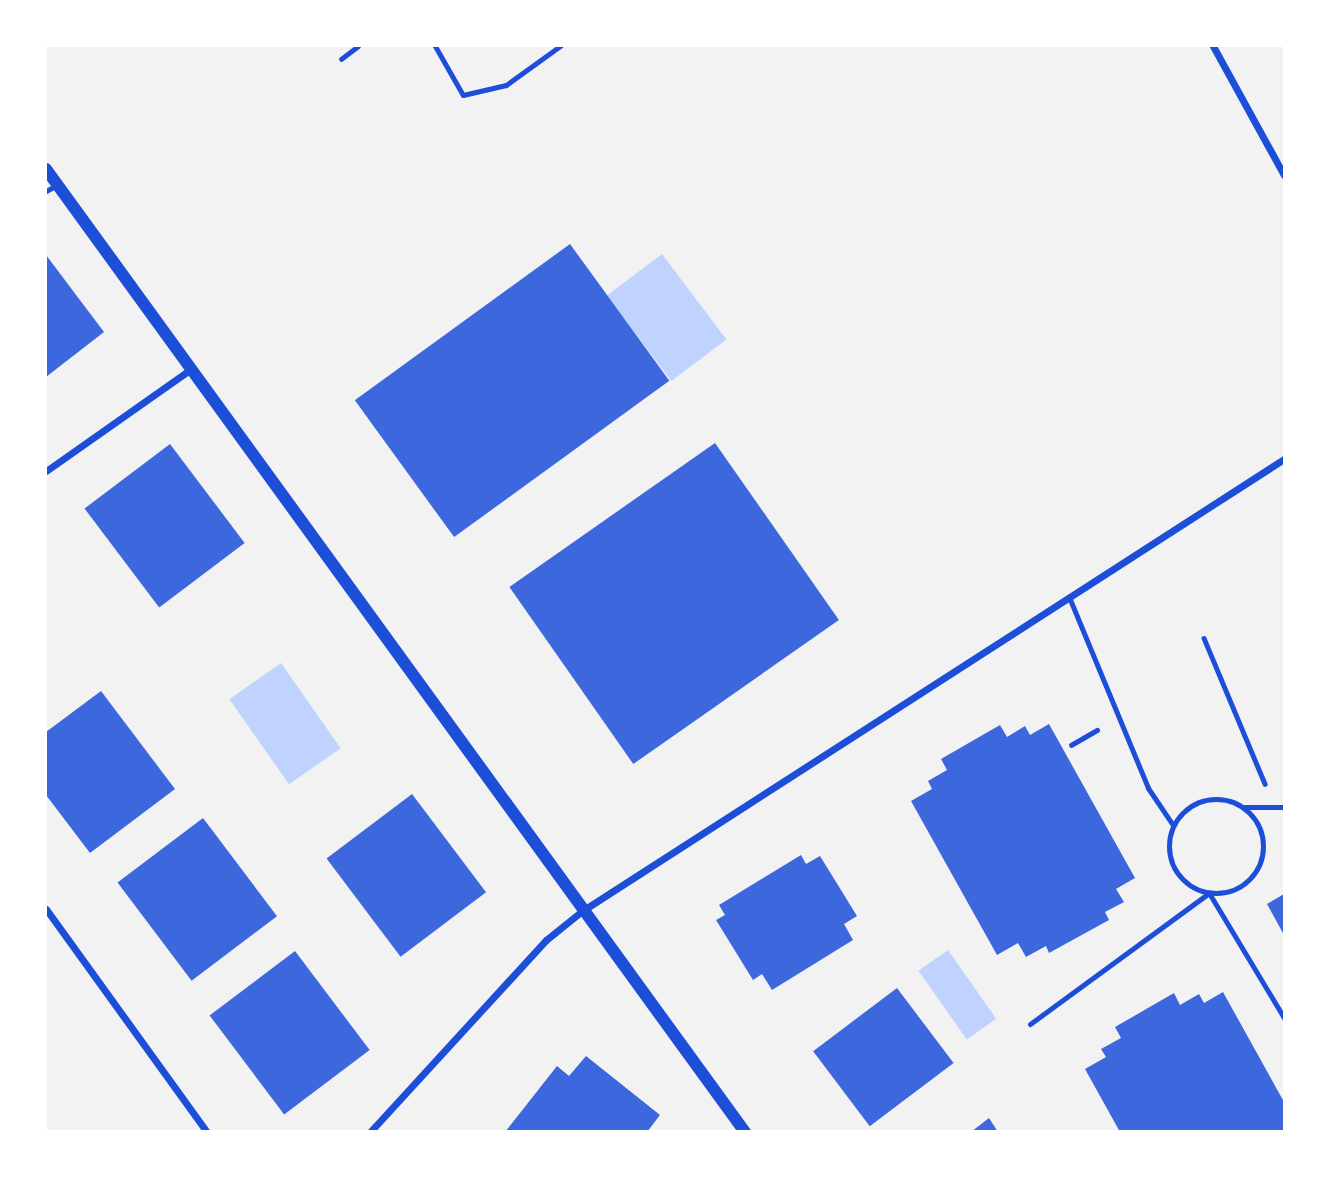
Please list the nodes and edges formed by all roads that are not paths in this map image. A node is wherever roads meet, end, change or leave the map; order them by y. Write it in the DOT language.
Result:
graph roads {
  1 [pos="435,46"];
  2 [pos="561,46"];
  3 [pos="1213,46"];
  4 [pos="46,169"];
  5 [pos="1284,175"];
  6 [pos="51,188"];
  7 [pos="191,369"];
  8 [pos="1284,459"];
  9 [pos="46,471"];
  10 [pos="1069,597"];
  11 [pos="1245,807"];
  12 [pos="1284,807"];
  13 [pos="1173,825"];
  14 [pos="1209,893"];
  15 [pos="46,909"];
  16 [pos="582,911"];
  17 [pos="1284,1018"];
  18 [pos="1030,1024"];
  19 [pos="206,1132"];
  20 [pos="370,1132"];
  21 [pos="745,1132"];
  1 -- 2 [label="lane"];
  3 -- 5 [label="street"];
  4 -- 6 [label="street"];
  6 -- 7 [label="street"];
  7 -- 9 [label="street"];
  7 -- 16 [label="street"];
  8 -- 10 [label="street"];
  10 -- 13 [label="lane"];
  10 -- 16 [label="street"];
  11 -- 12 [label="lane"];
  11 -- 13 [label="lane"];
  11 -- 14 [label="lane"];
  13 -- 14 [label="lane"];
  14 -- 17 [label="lane"];
  14 -- 18 [label="lane"];
  15 -- 19 [label="street"];
  16 -- 20 [label="street"];
  16 -- 21 [label="street"];
}
